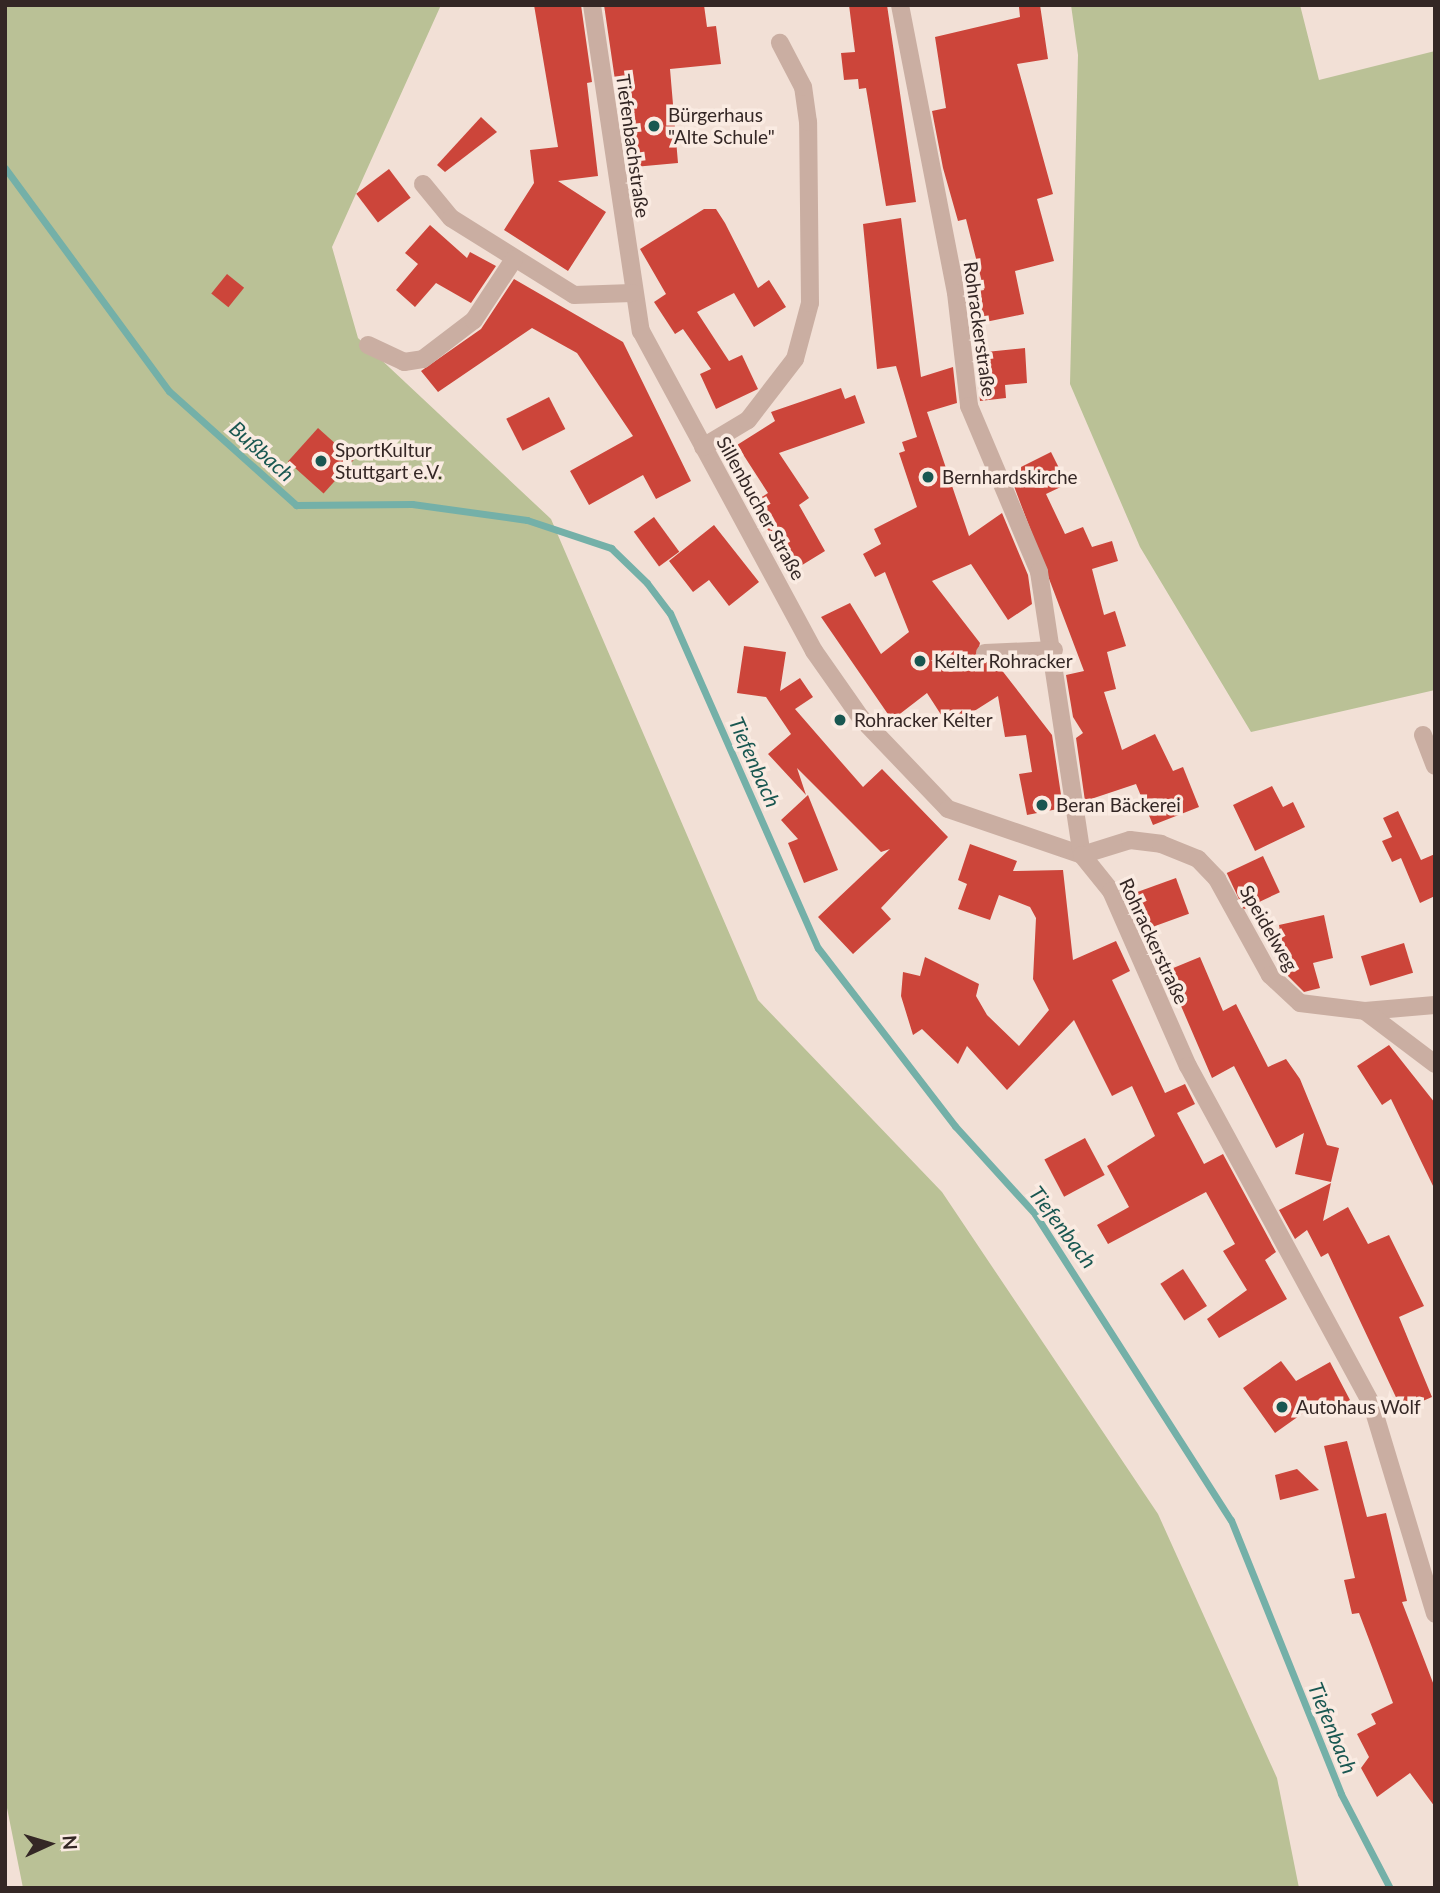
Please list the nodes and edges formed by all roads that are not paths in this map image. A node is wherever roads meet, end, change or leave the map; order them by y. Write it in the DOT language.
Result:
graph roads {
  1 [pos="592,5"];
  2 [pos="900,5"];
  3 [pos="780,43"];
  4 [pos="423,184"];
  5 [pos="514,259"];
  6 [pos="632,293"];
  7 [pos="368,345"];
  8 [pos="703,447"];
  9 [pos="1054,650"];
  10 [pos="985,653"];
  11 [pos="1423,735"];
  12 [pos="1435,766"];
  13 [pos="1082,855"];
  14 [pos="1435,1004"];
  15 [pos="1364,1011"];
  16 [pos="1435,1064"];
  17 [pos="1435,1614"];
  1 -- 6 [label="street, Tiefenbachstraße"];
  2 -- 9 [label="street, Rohrackerstraße"];
  3 -- 8 [label="street"];
  4 -- 5 [label="street"];
  5 -- 6 [label="street"];
  5 -- 7 [label="street"];
  6 -- 8 [label="street, Sillenbucher Straße"];
  8 -- 13 [label="street, Sillenbucher Straße"];
  9 -- 10 [label="street"];
  9 -- 13 [label="street, Rohrackerstraße"];
  11 -- 12 [label="street"];
  13 -- 15 [label="street, Speidelweg"];
  13 -- 17 [label="street, Rohrackerstraße"];
  14 -- 15 [label="street, Speidelweg"];
  15 -- 16 [label="street"];
}
